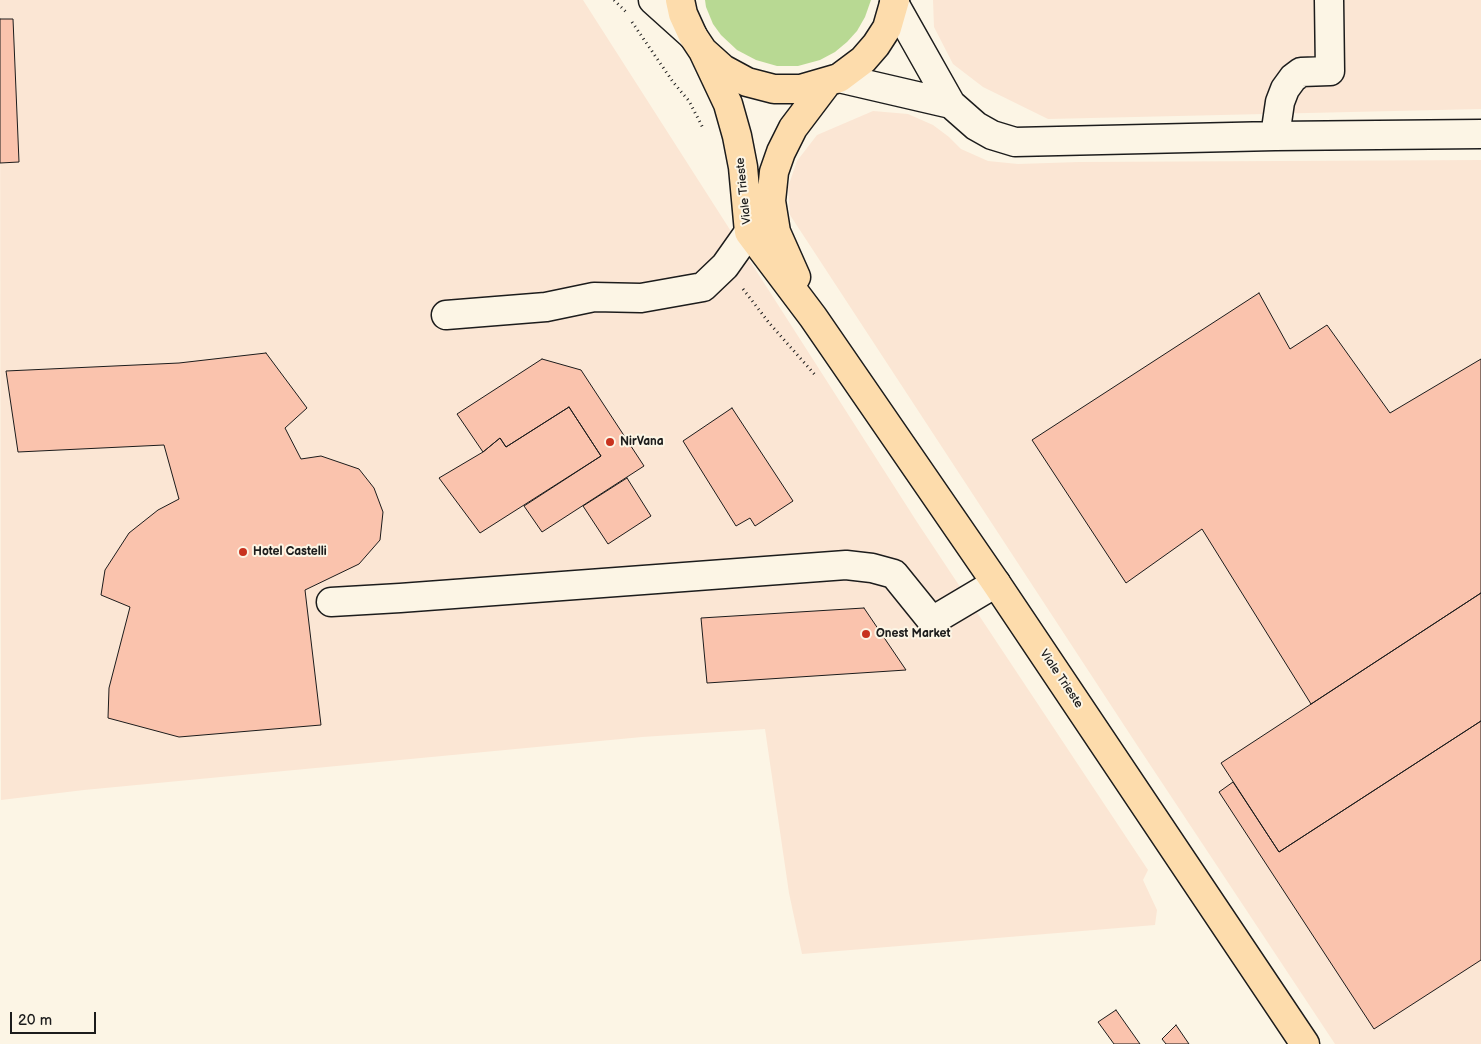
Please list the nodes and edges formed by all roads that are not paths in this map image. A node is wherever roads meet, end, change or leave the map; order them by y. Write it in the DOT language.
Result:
graph roads {
  1 [pos="653,0"];
  2 [pos="680,0"];
  3 [pos="1330,0"];
  4 [pos="895,2"];
  5 [pos="698,43"];
  6 [pos="833,80"];
  7 [pos="951,104"];
  8 [pos="1481,134"];
  9 [pos="1275,136"];
  10 [pos="749,232"];
  11 [pos="446,315"];
  12 [pos="813,317"];
  13 [pos="996,583"];
  14 [pos="331,602"];
  15 [pos="1305,1044"];
  1 -- 5 [label="street"];
  2 -- 5 [label="main road, Viale Trieste"];
  3 -- 9 [label="street"];
  4 -- 6 [label="main road, Viale Trieste"];
  4 -- 7 [label="street"];
  5 -- 6 [label="main road, Viale Trieste"];
  5 -- 10 [label="main road, Viale Trieste"];
  6 -- 7 [label="street"];
  6 -- 12 [label="main road, Viale Trieste"];
  7 -- 9 [label="street"];
  8 -- 9 [label="street"];
  10 -- 11 [label="street"];
  10 -- 12 [label="main road, Viale Trieste"];
  12 -- 13 [label="main road, Viale Trieste"];
  13 -- 14 [label="street"];
  13 -- 15 [label="main road, Viale Trieste"];
}
